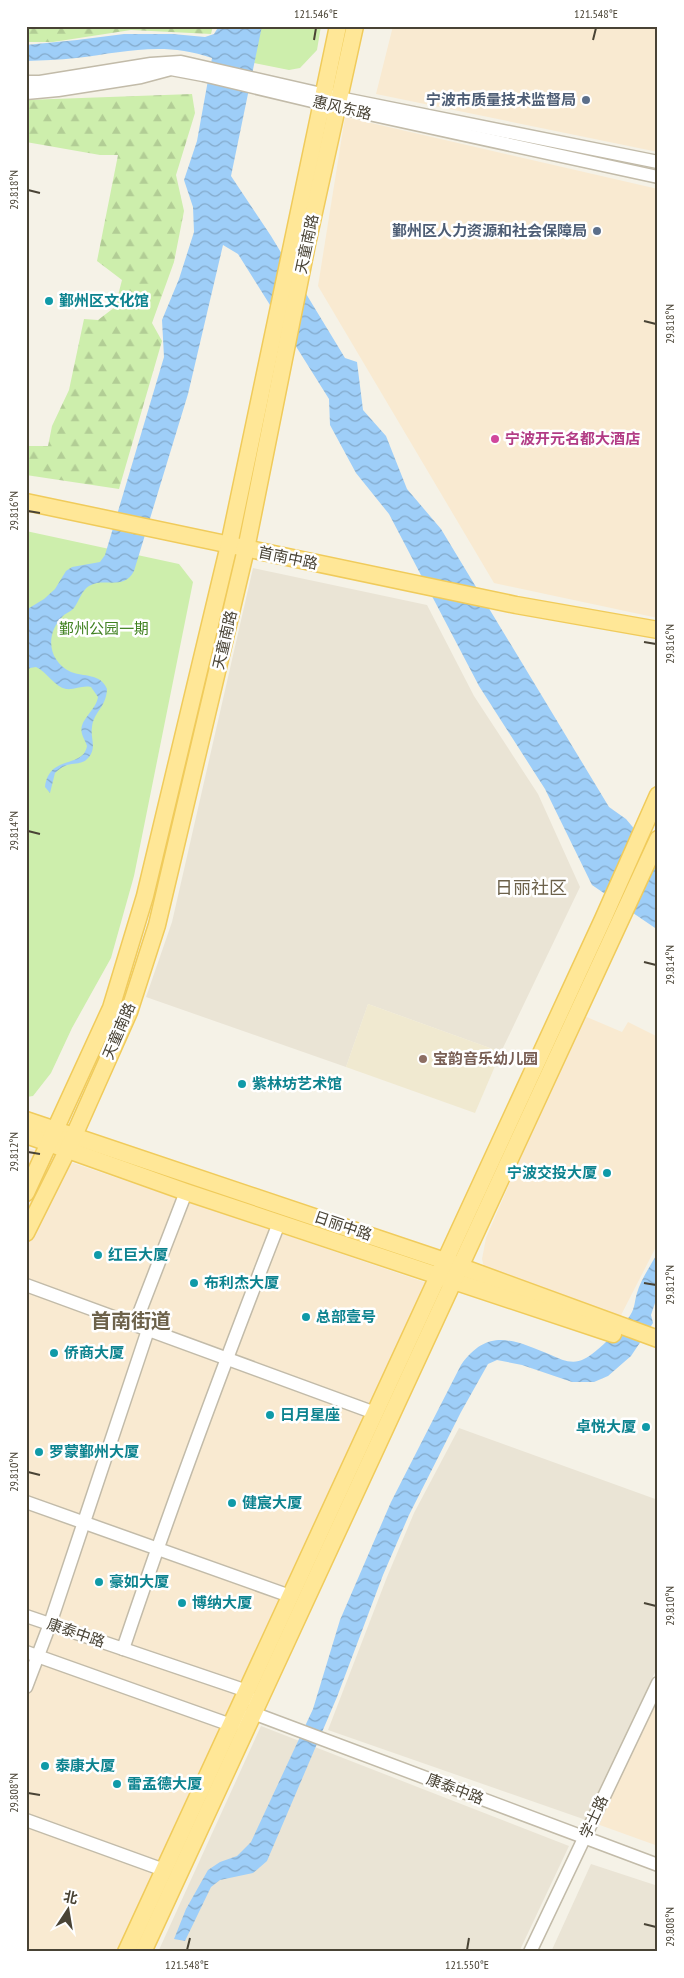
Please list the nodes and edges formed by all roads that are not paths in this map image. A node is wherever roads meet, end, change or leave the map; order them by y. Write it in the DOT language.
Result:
graph roads {
  1 [pos="338,26"];
  2 [pos="355,26"];
  3 [pos="205,70"];
  4 [pos="26,82"];
  5 [pos="26,93"];
  6 [pos="330,100"];
  7 [pos="658,162"];
  8 [pos="658,177"];
  9 [pos="26,502"];
  10 [pos="228,545"];
  11 [pos="246,549"];
  12 [pos="658,630"];
  13 [pos="658,795"];
  14 [pos="656,842"];
  15 [pos="26,1120"];
  16 [pos="26,1135"];
  17 [pos="54,1136"];
  18 [pos="71,1142"];
  19 [pos="186,1192"];
  20 [pos="26,1193"];
  21 [pos="279,1224"];
  22 [pos="26,1233"];
  23 [pos="449,1272"];
  24 [pos="26,1285"];
  25 [pos="135,1324"];
  26 [pos="148,1330"];
  27 [pos="657,1346"];
  28 [pos="226,1359"];
  29 [pos="375,1413"];
  30 [pos="26,1502"];
  31 [pos="84,1522"];
  32 [pos="157,1548"];
  33 [pos="290,1596"];
  34 [pos="26,1616"];
  35 [pos="50,1624"];
  36 [pos="123,1649"];
  37 [pos="32,1654"];
  38 [pos="658,1683"];
  39 [pos="26,1687"];
  40 [pos="246,1691"];
  41 [pos="253,1713"];
  42 [pos="231,1725"];
  43 [pos="26,1820"];
  44 [pos="585,1837"];
  45 [pos="658,1865"];
  46 [pos="164,1870"];
  47 [pos="126,1952"];
  48 [pos="143,1952"];
  49 [pos="530,1952"];
  1 -- 6 [label="main road"];
  2 -- 6 [label="main road, 天童南路"];
  3 -- 4 [label="street, 惠风东路"];
  3 -- 5 [label="street, 惠风东路"];
  3 -- 6 [label="street, 惠风东路"];
  6 -- 7 [label="street, 惠风东路"];
  6 -- 8 [label="street, 惠风东路"];
  6 -- 10 [label="main road, 天童南路"];
  6 -- 11 [label="main road, 天童南路"];
  9 -- 10 [label="main road, 首南中路"];
  10 -- 11 [label="main road, 首南中路"];
  10 -- 17 [label="main road, 天童南路"];
  11 -- 12 [label="main road, 首南中路"];
  11 -- 18 [label="main road, 天童南路"];
  13 -- 23 [label="main road"];
  14 -- 23 [label="main road"];
  15 -- 17 [label="main road, 日丽中路"];
  16 -- 17 [label="main road, 日丽中路"];
  17 -- 18 [label="main road, 日丽中路"];
  17 -- 20 [label="main road, 天童南路"];
  18 -- 19 [label="main road, 日丽中路"];
  18 -- 22 [label="main road, 天童南路"];
  18 -- 23 [label="main road, 日丽中路"];
  19 -- 21 [label="main road, 日丽中路"];
  19 -- 25 [label="street"];
  21 -- 23 [label="main road, 日丽中路"];
  21 -- 28 [label="street"];
  23 -- 27 [label="main road, 日丽中路"];
  23 -- 29 [label="main road"];
  23 -- 41 [label="main road"];
  24 -- 25 [label="street"];
  25 -- 26 [label="street"];
  26 -- 28 [label="street"];
  26 -- 31 [label="street"];
  28 -- 29 [label="street"];
  28 -- 32 [label="street"];
  29 -- 33 [label="main road"];
  30 -- 31 [label="street"];
  31 -- 32 [label="street"];
  31 -- 35 [label="street"];
  32 -- 33 [label="street"];
  32 -- 36 [label="street"];
  33 -- 40 [label="main road"];
  34 -- 35 [label="street, 康泰中路"];
  35 -- 36 [label="street, 康泰中路"];
  35 -- 37 [label="street"];
  36 -- 40 [label="street, 康泰中路"];
  37 -- 39 [label="street"];
  37 -- 42 [label="street"];
  38 -- 44 [label="street, 学士路"];
  40 -- 41 [label="street"];
  40 -- 42 [label="main road"];
  41 -- 42 [label="street"];
  41 -- 44 [label="street, 康泰中路"];
  41 -- 48 [label="main road"];
  42 -- 46 [label="main road"];
  43 -- 46 [label="street"];
  44 -- 45 [label="street, 康泰中路"];
  44 -- 49 [label="street, 学士路"];
  46 -- 47 [label="main road"];
}
